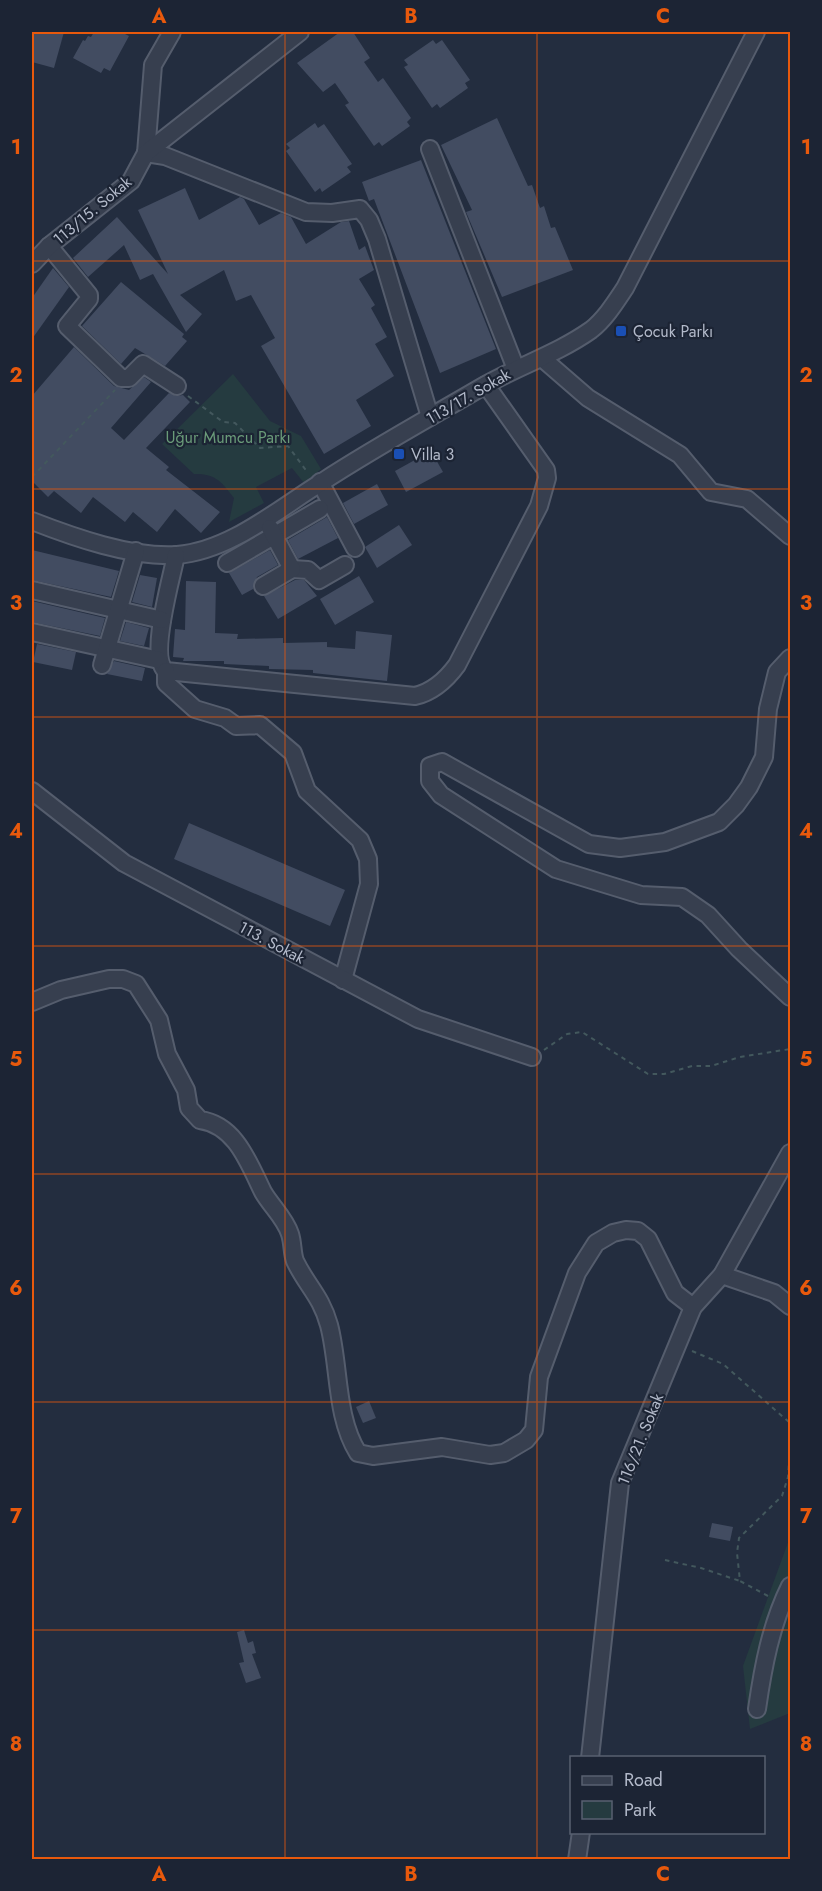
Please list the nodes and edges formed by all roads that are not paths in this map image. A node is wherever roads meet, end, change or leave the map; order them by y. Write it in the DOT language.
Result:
graph roads {
  1 [pos="172,32"];
  2 [pos="300,32"];
  3 [pos="756,32"];
  4 [pos="430,149"];
  5 [pos="146,153"];
  6 [pos="49,246"];
  7 [pos="32,264"];
  8 [pos="543,358"];
  9 [pos="516,369"];
  10 [pos="486,385"];
  11 [pos="177,387"];
  12 [pos="430,417"];
  13 [pos="318,484"];
  14 [pos="320,509"];
  15 [pos="264,519"];
  16 [pos="32,521"];
  17 [pos="274,536"];
  18 [pos="790,536"];
  19 [pos="355,548"];
  20 [pos="136,551"];
  21 [pos="176,555"];
  22 [pos="227,563"];
  23 [pos="345,566"];
  24 [pos="292,569"];
  25 [pos="263,586"];
  26 [pos="32,590"];
  27 [pos="119,610"];
  28 [pos="162,620"];
  29 [pos="32,632"];
  30 [pos="105,657"];
  31 [pos="790,658"];
  32 [pos="162,666"];
  33 [pos="32,792"];
  34 [pos="343,980"];
  35 [pos="790,997"];
  36 [pos="32,1002"];
  37 [pos="532,1056"];
  38 [pos="790,1153"];
  39 [pos="722,1275"];
  40 [pos="790,1306"];
  41 [pos="693,1307"];
  42 [pos="790,1586"];
  43 [pos="757,1709"];
  44 [pos="590,1756"];
  45 [pos="580,1834"];
  46 [pos="577,1860"];
  1 -- 5 [label="street"];
  2 -- 5 [label="street"];
  3 -- 8 [label="street, 113/17. Sokak"];
  4 -- 9 [label="street"];
  5 -- 6 [label="street, 113/15. Sokak"];
  5 -- 12 [label="street"];
  6 -- 7 [label="street, 113/15. Sokak"];
  6 -- 11 [label="street"];
  8 -- 9 [label="street, 113/17. Sokak"];
  8 -- 18 [label="street"];
  9 -- 10 [label="street, 113/17. Sokak"];
  10 -- 12 [label="street, 113/17. Sokak"];
  10 -- 32 [label="street"];
  12 -- 13 [label="street, 113/17. Sokak"];
  13 -- 15 [label="street, 113/17. Sokak"];
  13 -- 19 [label="street"];
  14 -- 17 [label="street"];
  15 -- 17 [label="street"];
  15 -- 21 [label="street, 113/17. Sokak"];
  16 -- 20 [label="street, 113/17. Sokak"];
  17 -- 22 [label="street"];
  17 -- 24 [label="street"];
  20 -- 21 [label="street, 113/17. Sokak"];
  20 -- 27 [label="street"];
  21 -- 28 [label="street"];
  23 -- 24 [label="street"];
  24 -- 25 [label="street"];
  26 -- 27 [label="street"];
  27 -- 28 [label="street"];
  27 -- 30 [label="street"];
  28 -- 32 [label="street"];
  29 -- 30 [label="street"];
  30 -- 32 [label="street"];
  31 -- 35 [label="street"];
  32 -- 34 [label="street"];
  33 -- 34 [label="street, 113. Sokak"];
  34 -- 37 [label="street, 113. Sokak"];
  36 -- 41 [label="street"];
  38 -- 39 [label="street, 116/21. Sokak"];
  39 -- 40 [label="street"];
  39 -- 41 [label="street, 116/21. Sokak"];
  41 -- 44 [label="street, 116/21. Sokak"];
  42 -- 43 [label="street"];
  45 -- 46 [label="street"];
}
